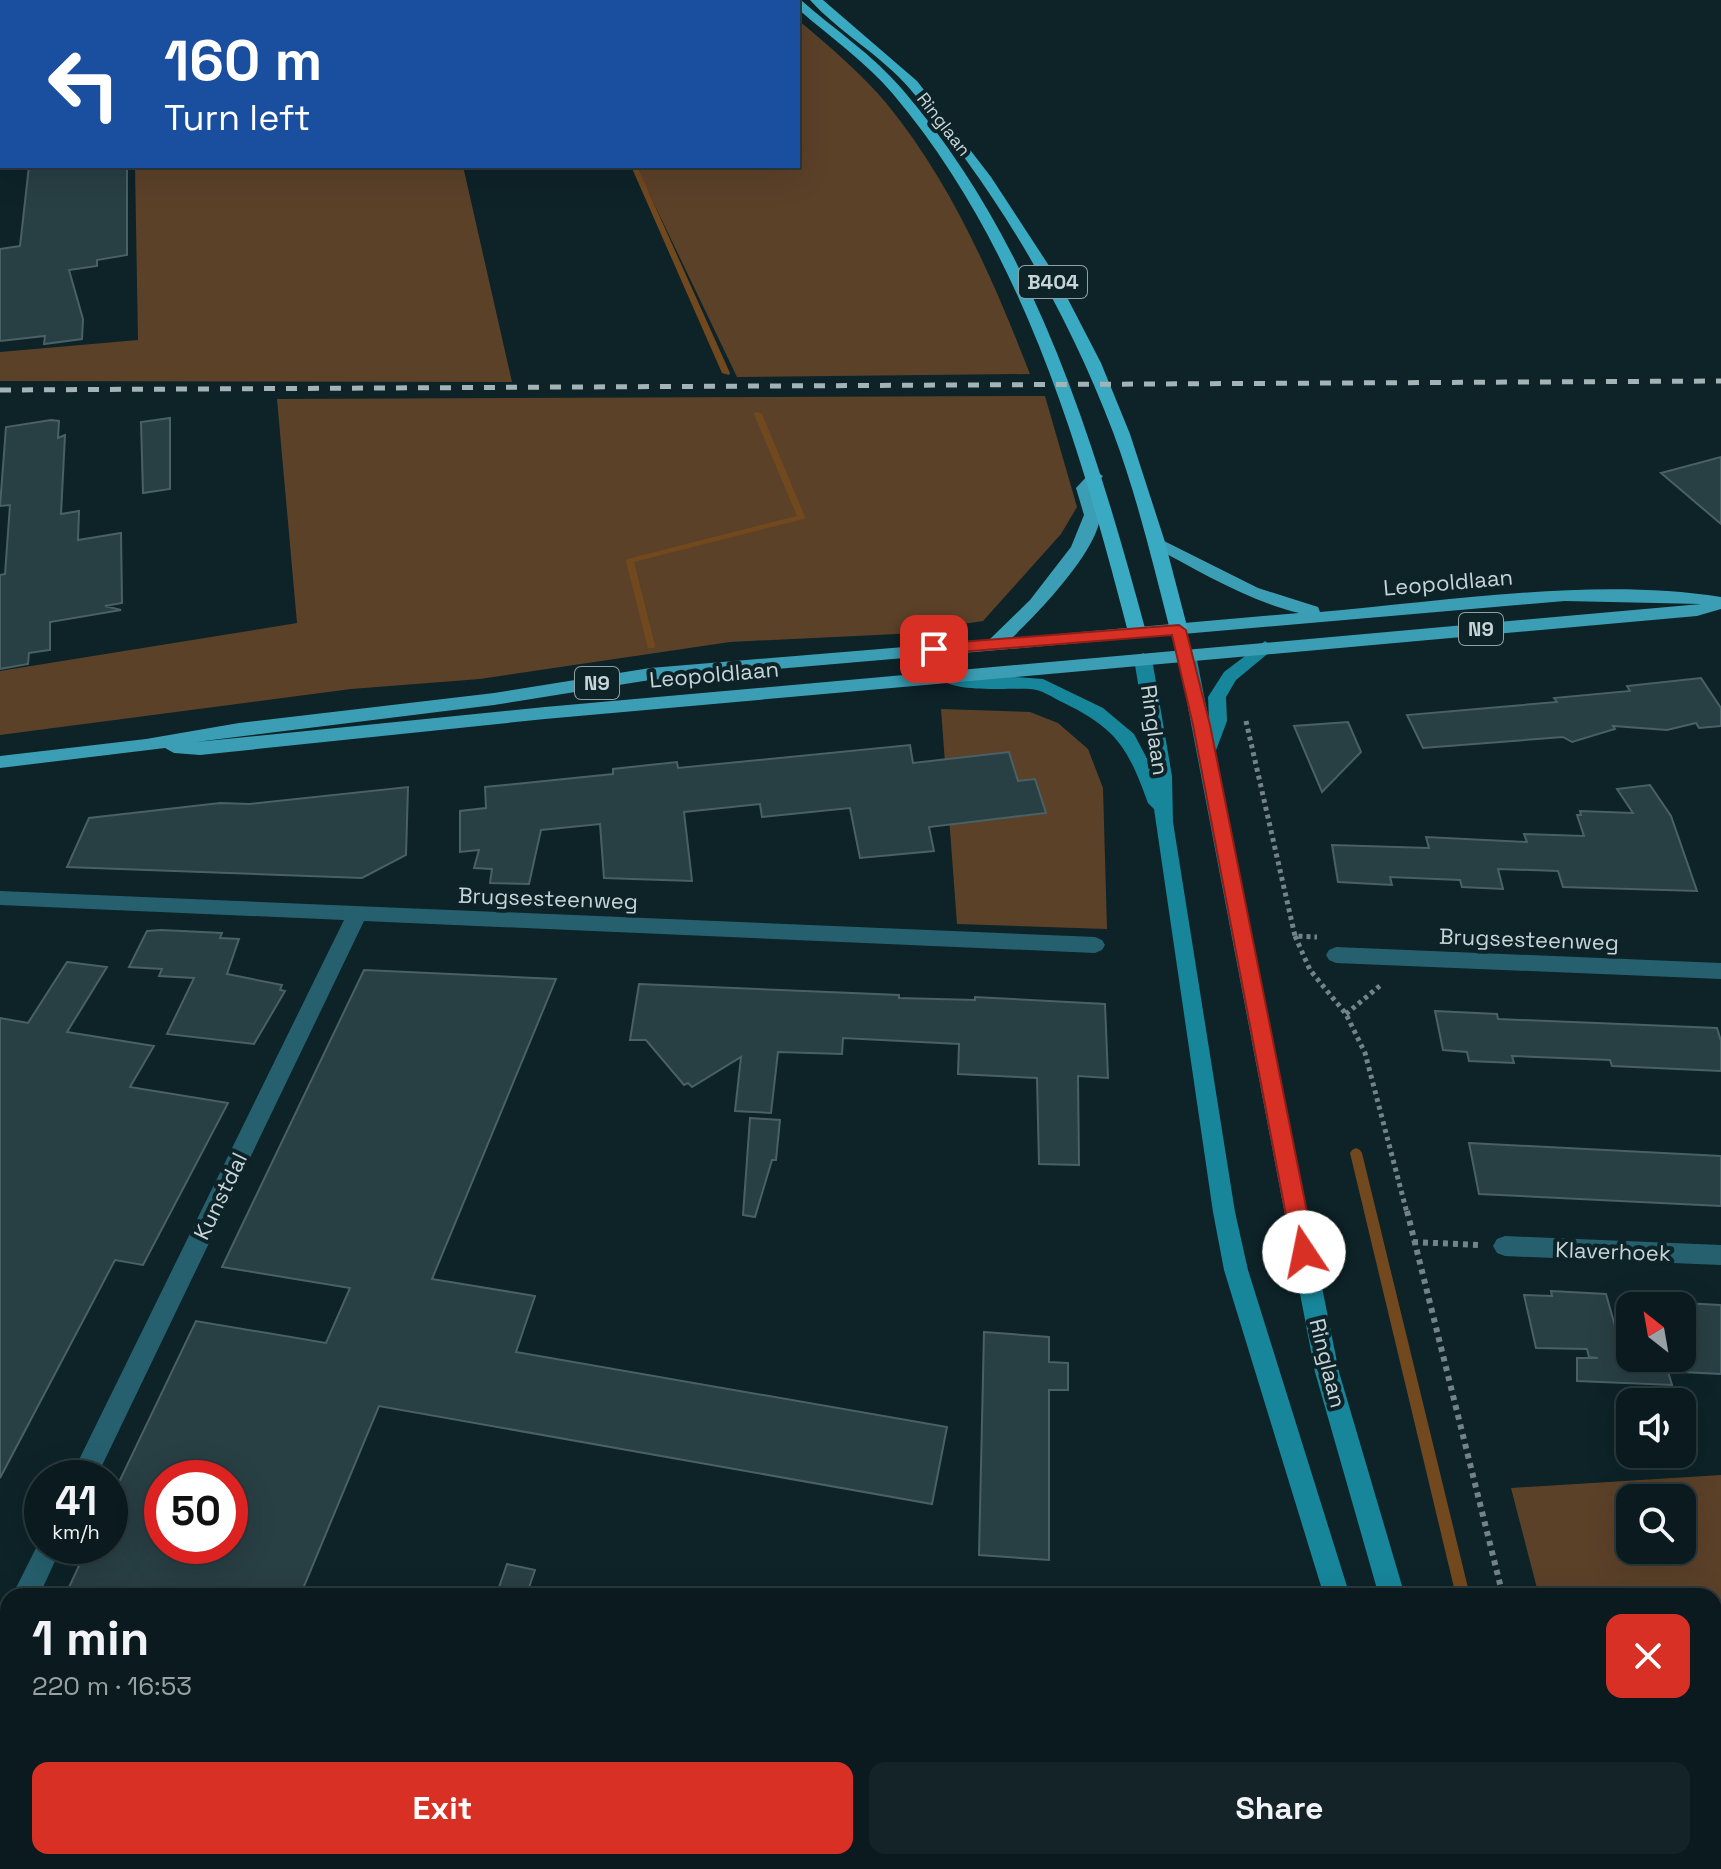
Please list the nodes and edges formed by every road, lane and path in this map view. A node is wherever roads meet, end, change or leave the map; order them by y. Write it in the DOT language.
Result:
graph roads {
  1 [pos="816,0"];
  2 [pos="800,6"];
  3 [pos="1095,476"];
  4 [pos="1156,542"];
  5 [pos="1721,602"];
  6 [pos="1339,616"];
  7 [pos="1179,630"];
  8 [pos="1137,632"];
  9 [pos="994,643"];
  10 [pos="1265,647"];
  11 [pos="1187,655"];
  12 [pos="1143,659"];
  13 [pos="948,678"];
  14 [pos="1244,713"];
  15 [pos="146,745"];
  16 [pos="1207,752"];
  17 [pos="0,762"];
  18 [pos="1164,822"];
  19 [pos="0,898"];
  20 [pos="357,914"];
  21 [pos="1295,936"];
  22 [pos="1095,945"];
  23 [pos="1341,955"];
  24 [pos="1721,971"];
  25 [pos="1413,1242"];
  26 [pos="1505,1246"];
  27 [pos="1721,1255"];
  28 [pos="92,1460"];
  29 [pos="40,1564"];
  30 [pos="29,1588"];
  31 [pos="1335,1588"];
  32 [pos="1390,1588"];
  33 [pos="1501,1588"];
  1 -- 4 [label="highway, Ringlaan / B404"];
  2 -- 3 [label="highway, Ringlaan / B404"];
  3 -- 8 [label="highway, Ringlaan / B404"];
  3 -- 9 [label="main road"];
  4 -- 6 [label="main road"];
  4 -- 7 [label="highway, Ringlaan / B404"];
  5 -- 6 [label="main road, Leopoldlaan / N9"];
  5 -- 10 [label="main road, Leopoldlaan / N9"];
  6 -- 7 [label="main road, Leopoldlaan / N9"];
  7 -- 8 [label="main road, N9"];
  7 -- 11 [label="main road"];
  8 -- 9 [label="main road, Leopoldlaan / N9"];
  8 -- 12 [label="main road"];
  9 -- 15 [label="main road, Leopoldlaan / N9"];
  10 -- 11 [label="main road, Leopoldlaan / N9"];
  10 -- 16 [label="main road"];
  11 -- 12 [label="main road, N9"];
  11 -- 16 [label="main road, Ringlaan"];
  12 -- 13 [label="main road, Leopoldlaan / N9"];
  12 -- 18 [label="main road, Ringlaan"];
  13 -- 15 [label="main road, Leopoldlaan / N9"];
  13 -- 18 [label="main road"];
  14 -- 21 [label="path"];
  15 -- 17 [label="main road, Leopoldlaan / N9"];
  16 -- 32 [label="main road, Ringlaan"];
  18 -- 31 [label="main road, Ringlaan"];
  19 -- 20 [label="street, Brugsesteenweg"];
  20 -- 22 [label="street, Brugsesteenweg"];
  20 -- 28 [label="street, Kunstdal"];
  21 -- 23 [label="path"];
  21 -- 25 [label="path"];
  23 -- 24 [label="street, Brugsesteenweg"];
  25 -- 26 [label="path"];
  25 -- 33 [label="path"];
  26 -- 27 [label="street, Klaverhoek"];
  29 -- 30 [label="street"];
}
